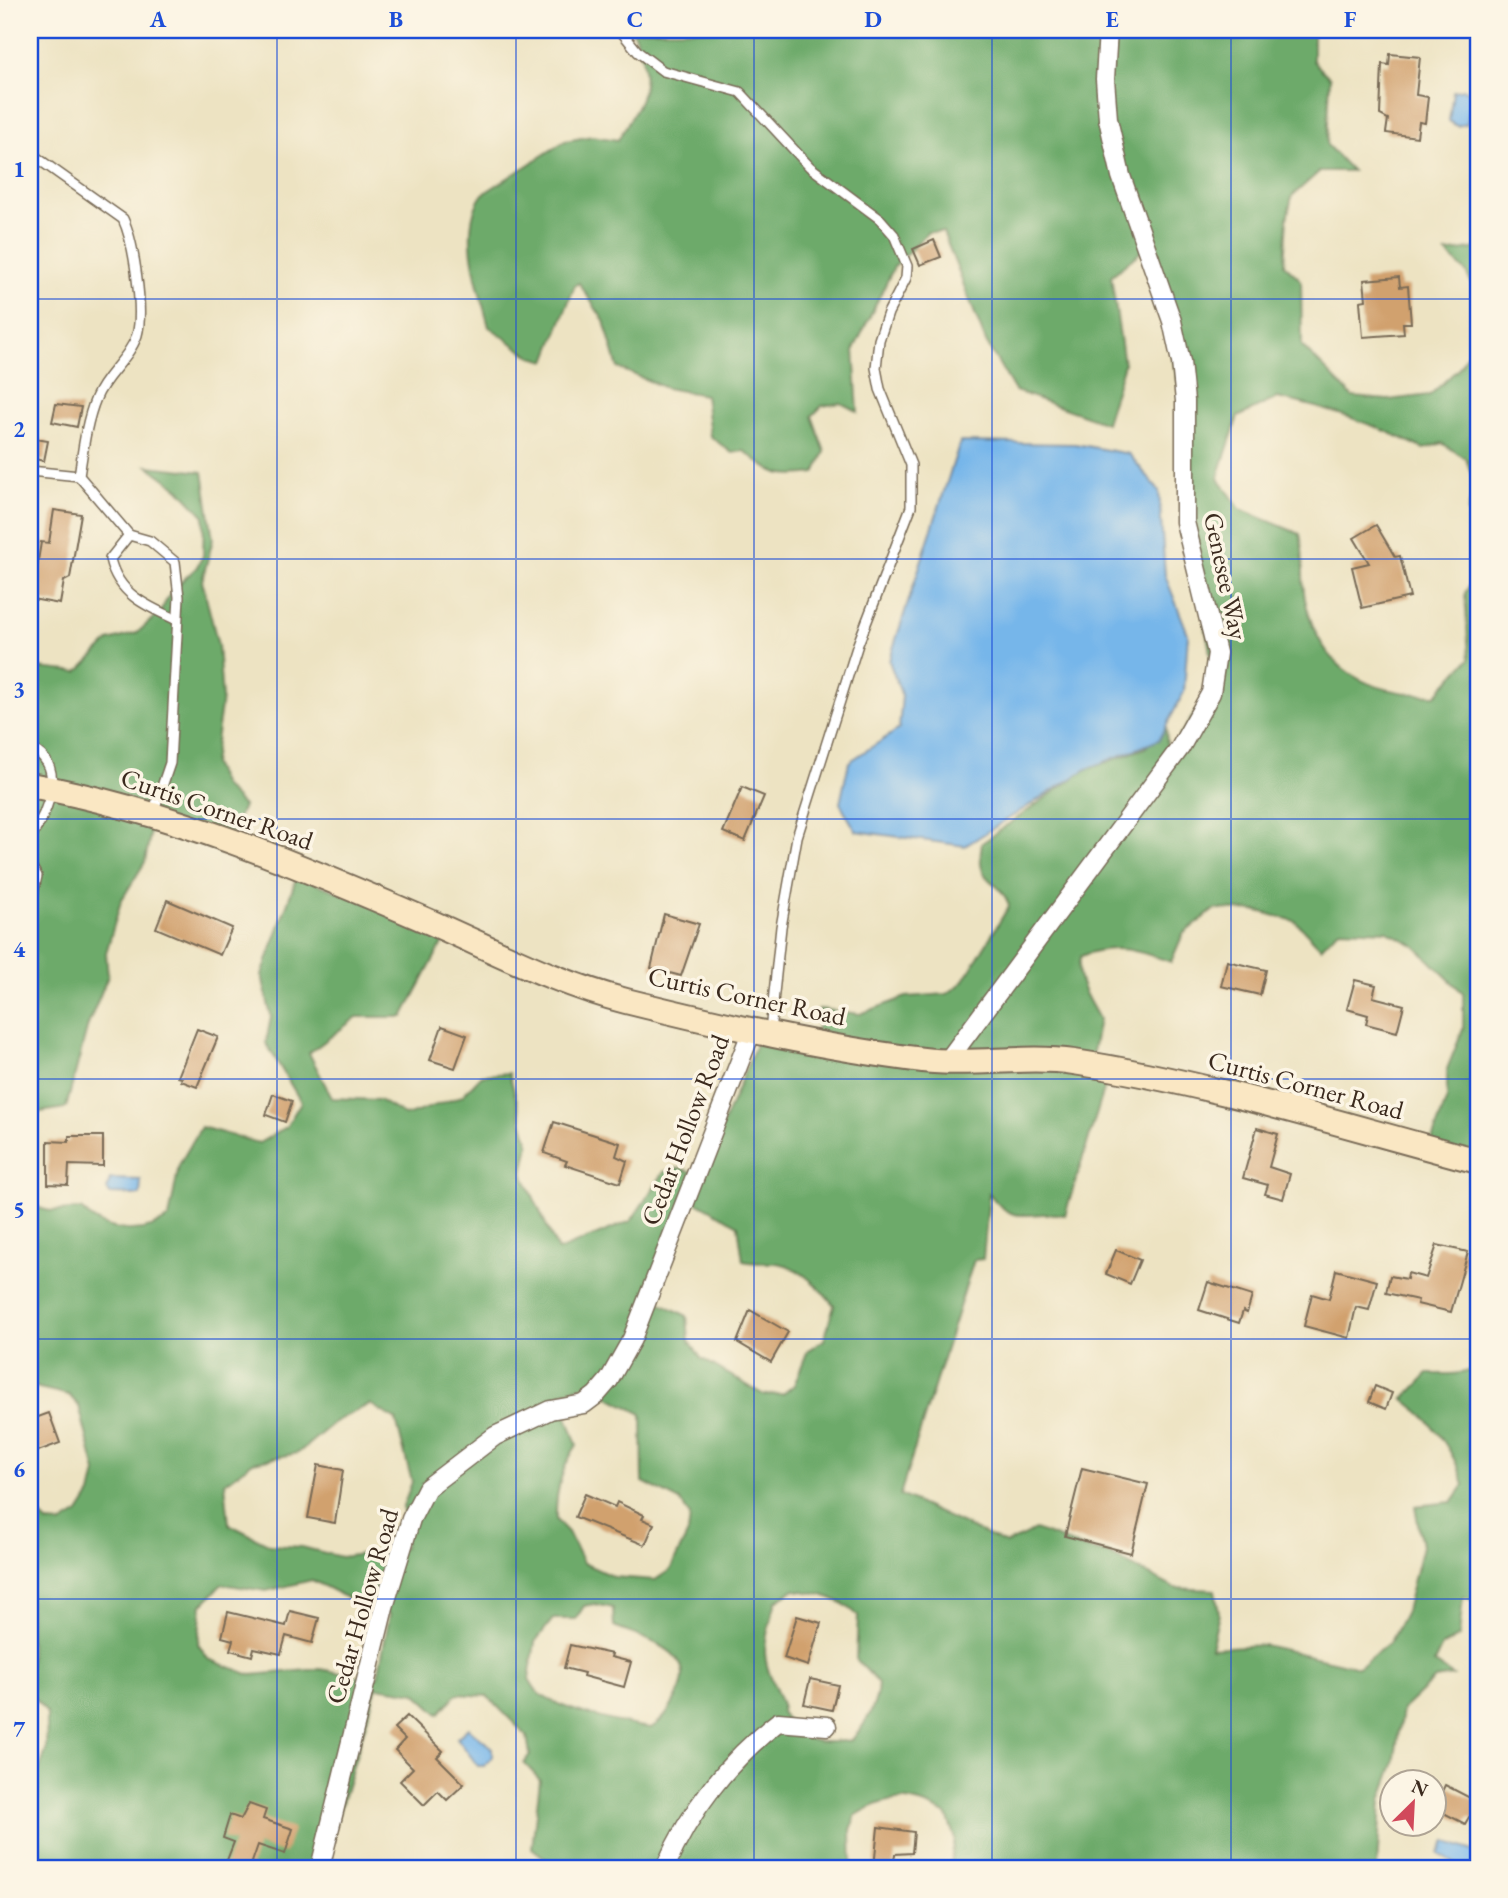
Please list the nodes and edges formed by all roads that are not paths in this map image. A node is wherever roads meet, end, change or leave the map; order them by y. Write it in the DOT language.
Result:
graph roads {
  1 [pos="620,30"];
  2 [pos="1108,30"];
  3 [pos="30,153"];
  4 [pos="30,471"];
  5 [pos="79,476"];
  6 [pos="128,536"];
  7 [pos="177,620"];
  8 [pos="30,748"];
  9 [pos="41,787"];
  10 [pos="152,814"];
  11 [pos="30,838"];
  12 [pos="30,864"];
  13 [pos="30,908"];
  14 [pos="761,1031"];
  15 [pos="948,1060"];
  16 [pos="1478,1161"];
  17 [pos="827,1726"];
  18 [pos="320,1868"];
  19 [pos="665,1868"];
  1 -- 14 [label="lane"];
  2 -- 15 [label="street, Genesee Way"];
  3 -- 5 [label="lane"];
  4 -- 5 [label="lane"];
  5 -- 6 [label="lane"];
  6 -- 7 [label="lane"];
  6 -- 7 [label="lane"];
  7 -- 10 [label="lane"];
  8 -- 9 [label="lane"];
  9 -- 10 [label="street, Curtis Corner Road"];
  9 -- 11 [label="lane"];
  10 -- 14 [label="street, Curtis Corner Road"];
  12 -- 13 [label="lane"];
  14 -- 15 [label="street, Curtis Corner Road"];
  14 -- 18 [label="street, Cedar Hollow Road"];
  15 -- 16 [label="street, Curtis Corner Road"];
  17 -- 19 [label="street"];
}
